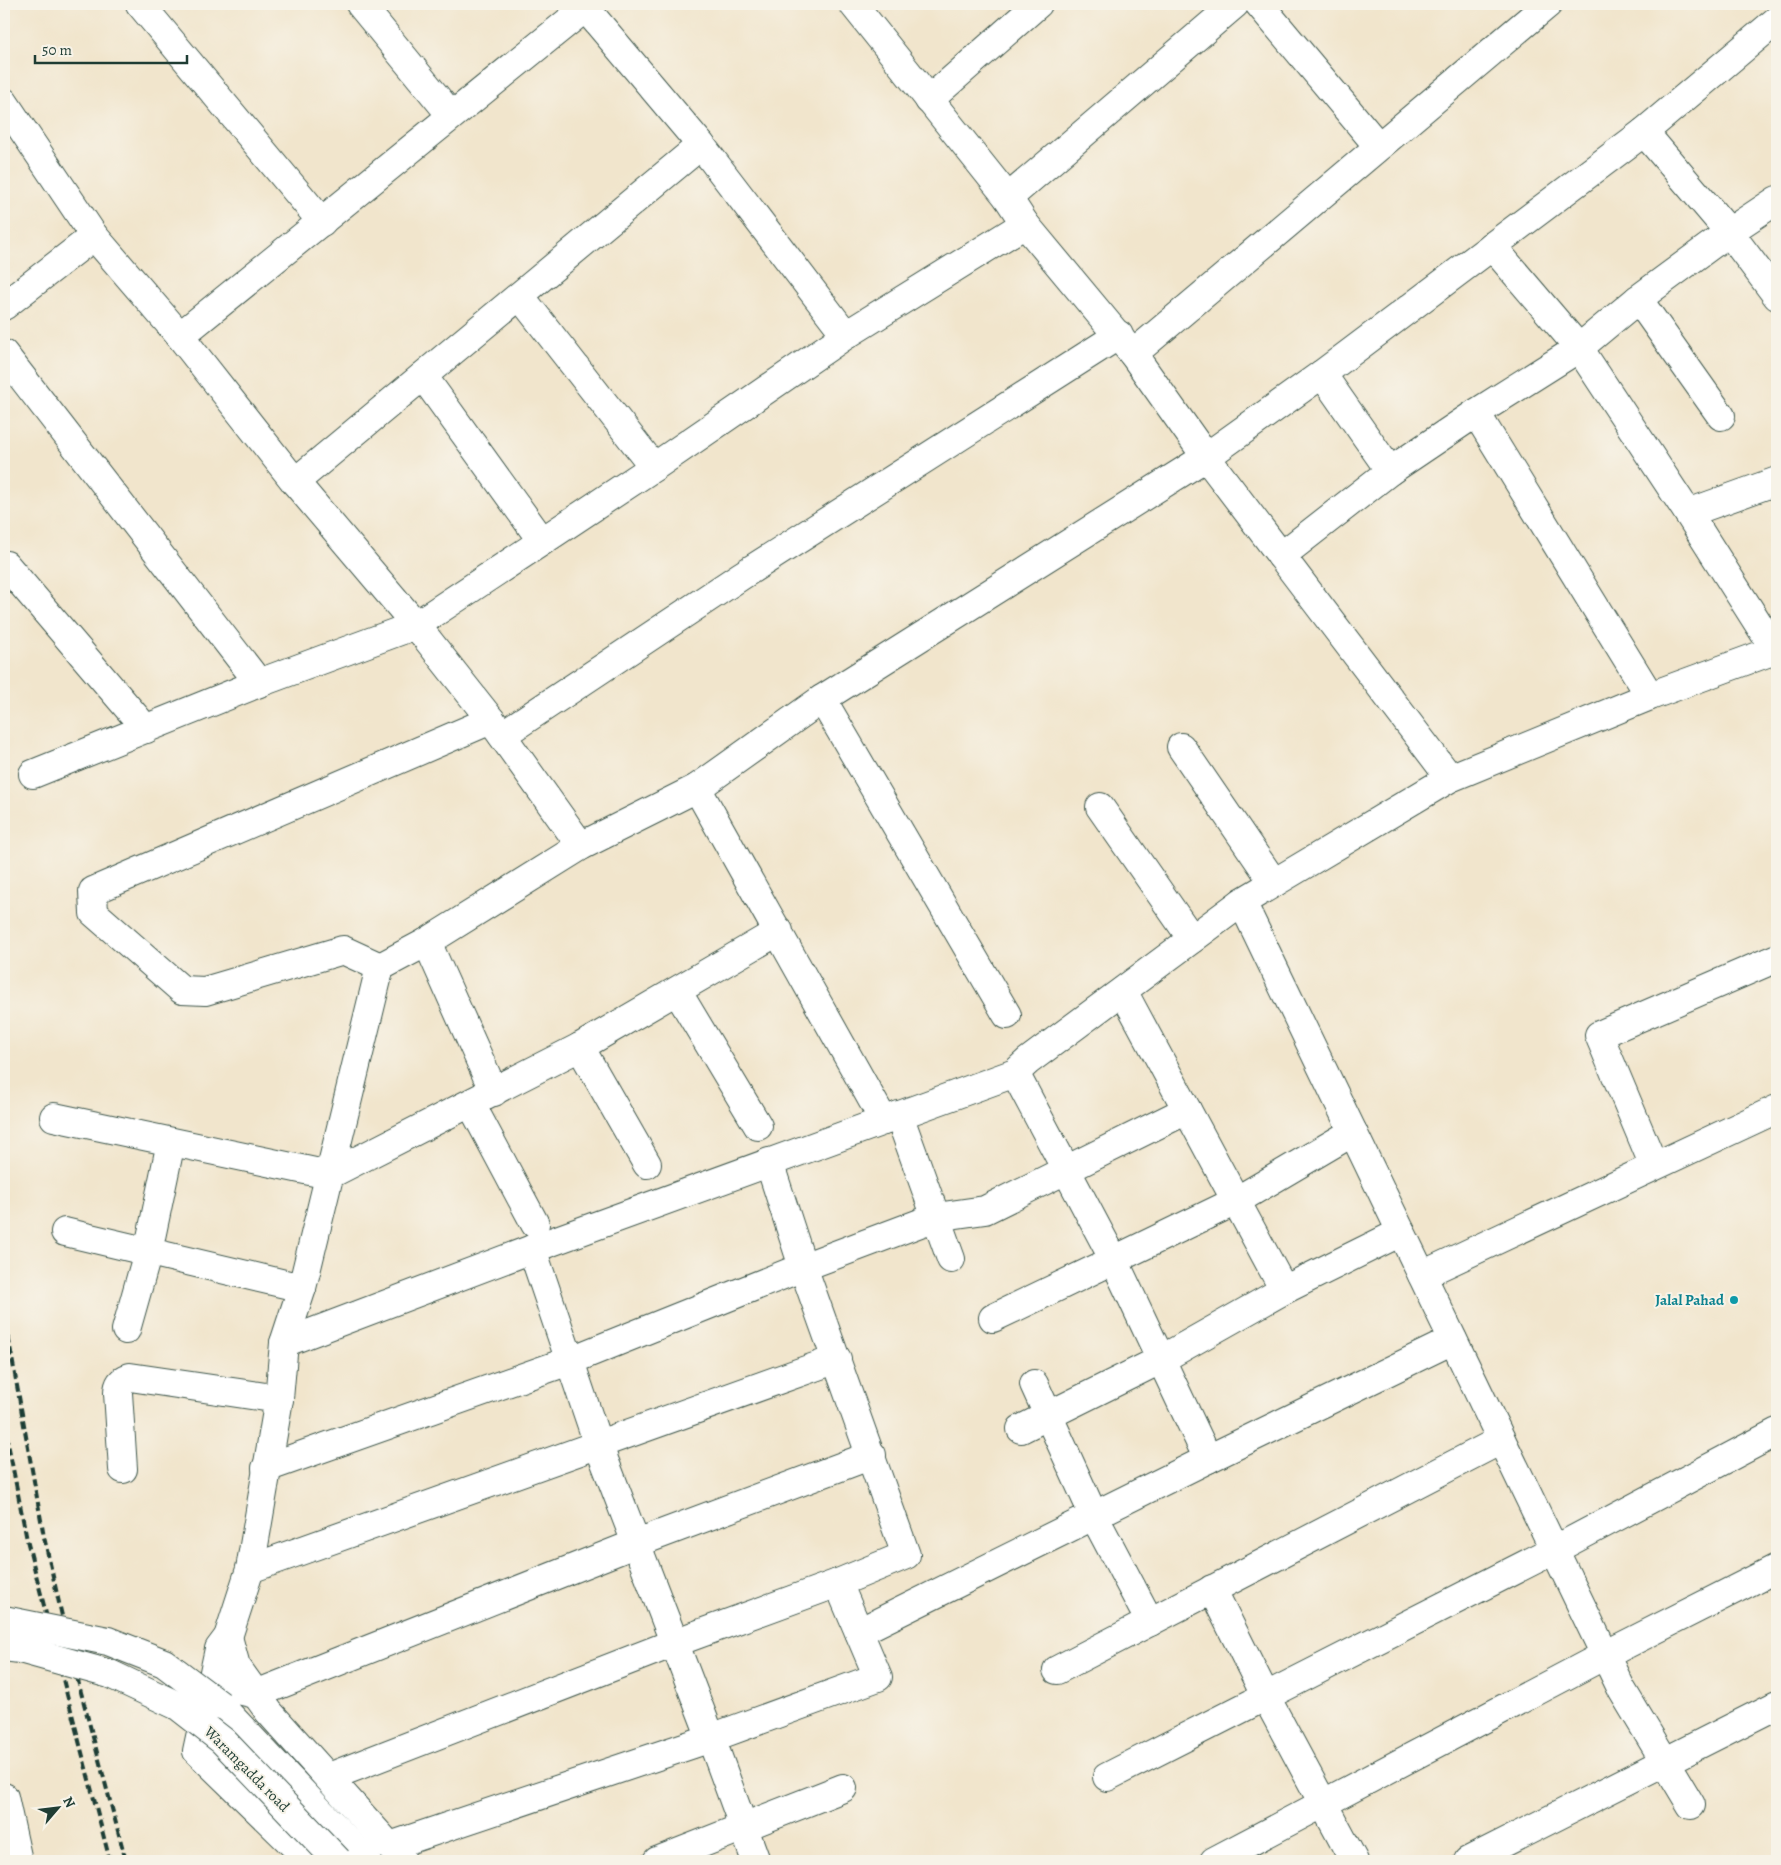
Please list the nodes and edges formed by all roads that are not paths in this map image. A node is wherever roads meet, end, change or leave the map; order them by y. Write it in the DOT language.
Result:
graph roads {
  1 [pos="140,4"];
  2 [pos="360,4"];
  3 [pos="853,4"];
  4 [pos="1038,4"];
  5 [pos="1235,4"];
  6 [pos="1258,4"];
  7 [pos="1548,4"];
  8 [pos="586,5"];
  9 [pos="1777,20"];
  10 [pos="929,100"];
  11 [pos="4,102"];
  12 [pos="452,116"];
  13 [pos="1644,132"];
  14 [pos="701,145"];
  15 [pos="1378,146"];
  16 [pos="1008,198"];
  17 [pos="1777,200"];
  18 [pos="322,222"];
  19 [pos="1025,224"];
  20 [pos="1728,232"];
  21 [pos="94,236"];
  22 [pos="1492,246"];
  23 [pos="520,296"];
  24 [pos="1777,296"];
  25 [pos="1638,299"];
  26 [pos="4,306"];
  27 [pos="846,334"];
  28 [pos="180,336"];
  29 [pos="1126,345"];
  30 [pos="1579,348"];
  31 [pos="4,354"];
  32 [pos="1322,374"];
  33 [pos="423,376"];
  34 [pos="1476,413"];
  35 [pos="1722,416"];
  36 [pos="1206,457"];
  37 [pos="654,467"];
  38 [pos="1390,471"];
  39 [pos="1777,481"];
  40 [pos="295,482"];
  41 [pos="1688,514"];
  42 [pos="542,541"];
  43 [pos="1282,556"];
  44 [pos="6,565"];
  45 [pos="416,625"];
  46 [pos="1776,652"];
  47 [pos="259,683"];
  48 [pos="1650,696"];
  49 [pos="822,699"];
  50 [pos="496,728"];
  51 [pos="146,729"];
  52 [pos="1181,747"];
  53 [pos="33,774"];
  54 [pos="1450,778"];
  55 [pos="697,788"];
  56 [pos="1100,807"];
  57 [pos="581,846"];
  58 [pos="1274,883"];
  59 [pos="1242,902"];
  60 [pos="778,931"];
  61 [pos="1192,939"];
  62 [pos="427,942"];
  63 [pos="1777,958"];
  64 [pos="380,967"];
  65 [pos="677,991"];
  66 [pos="1122,991"];
  67 [pos="1007,1015"];
  68 [pos="580,1047"];
  69 [pos="1015,1073"];
  70 [pos="482,1098"];
  71 [pos="1777,1109"];
  72 [pos="1187,1110"];
  73 [pos="54,1117"];
  74 [pos="891,1118"];
  75 [pos="758,1126"];
  76 [pos="1353,1132"];
  77 [pos="171,1142"];
  78 [pos="770,1162"];
  79 [pos="647,1164"];
  80 [pos="1654,1166"];
  81 [pos="1067,1171"];
  82 [pos="329,1175"];
  83 [pos="1236,1201"];
  84 [pos="936,1217"];
  85 [pos="65,1232"];
  86 [pos="1401,1232"];
  87 [pos="534,1237"];
  88 [pos="148,1252"];
  89 [pos="952,1259"];
  90 [pos="1114,1260"];
  91 [pos="804,1267"];
  92 [pos="1422,1275"];
  93 [pos="302,1288"];
  94 [pos="1284,1290"];
  95 [pos="994,1318"];
  96 [pos="126,1330"];
  97 [pos="1453,1340"];
  98 [pos="284,1344"];
  99 [pos="837,1359"];
  100 [pos="1160,1360"];
  101 [pos="569,1361"];
  102 [pos="1034,1384"];
  103 [pos="279,1399"];
  104 [pos="1048,1415"];
  105 [pos="1021,1429"];
  106 [pos="1777,1432"];
  107 [pos="1501,1440"];
  108 [pos="598,1444"];
  109 [pos="872,1454"];
  110 [pos="1208,1459"];
  111 [pos="123,1468"];
  112 [pos="266,1468"];
  113 [pos="1094,1516"];
  114 [pos="637,1543"];
  115 [pos="1554,1550"];
  116 [pos="1777,1568"];
  117 [pos="250,1569"];
  118 [pos="838,1583"];
  119 [pos="1212,1589"];
  120 [pos="4,1620"];
  121 [pos="1150,1622"];
  122 [pos="859,1632"];
  123 [pos="228,1637"];
  124 [pos="674,1643"];
  125 [pos="4,1647"];
  126 [pos="1605,1655"];
  127 [pos="1057,1670"];
  128 [pos="212,1684"];
  129 [pos="256,1694"];
  130 [pos="1266,1697"];
  131 [pos="1776,1710"];
  132 [pos="711,1738"];
  133 [pos="1666,1763"];
  134 [pos="1107,1777"];
  135 [pos="329,1778"];
  136 [pos="843,1788"];
  137 [pos="4,1797"];
  138 [pos="1323,1804"];
  139 [pos="1691,1805"];
  140 [pos="743,1828"];
  141 [pos="397,1854"];
  142 [pos="18,1861"];
  143 [pos="310,1861"];
  144 [pos="338,1861"];
  145 [pos="367,1861"];
  146 [pos="657,1861"];
  147 [pos="756,1861"];
  148 [pos="1214,1861"];
  149 [pos="1354,1861"];
  150 [pos="1468,1861"];
  1 -- 18 [label="street"];
  2 -- 12 [label="street"];
  3 -- 10 [label="street"];
  4 -- 10 [label="street"];
  5 -- 16 [label="street"];
  6 -- 15 [label="street"];
  7 -- 15 [label="street"];
  8 -- 12 [label="street"];
  8 -- 14 [label="street"];
  9 -- 13 [label="street"];
  10 -- 16 [label="street"];
  11 -- 21 [label="street"];
  12 -- 18 [label="street"];
  13 -- 20 [label="street"];
  13 -- 22 [label="street"];
  14 -- 23 [label="street"];
  14 -- 27 [label="street"];
  15 -- 29 [label="street"];
  16 -- 19 [label="street"];
  17 -- 20 [label="street"];
  18 -- 28 [label="street"];
  19 -- 27 [label="street"];
  19 -- 29 [label="street"];
  20 -- 24 [label="street"];
  20 -- 25 [label="street"];
  21 -- 26 [label="street"];
  21 -- 28 [label="street"];
  22 -- 30 [label="street"];
  22 -- 32 [label="street"];
  23 -- 33 [label="street"];
  23 -- 37 [label="street"];
  25 -- 30 [label="street"];
  25 -- 35 [label="street"];
  27 -- 37 [label="street"];
  28 -- 40 [label="street"];
  29 -- 36 [label="street"];
  29 -- 50 [label="street"];
  30 -- 34 [label="street"];
  30 -- 41 [label="street"];
  31 -- 47 [label="street"];
  32 -- 36 [label="street"];
  32 -- 38 [label="street"];
  33 -- 40 [label="street"];
  33 -- 42 [label="street"];
  34 -- 38 [label="street"];
  34 -- 48 [label="street"];
  36 -- 43 [label="street"];
  36 -- 49 [label="street"];
  37 -- 42 [label="street"];
  38 -- 43 [label="street"];
  39 -- 41 [label="street"];
  40 -- 45 [label="street"];
  41 -- 46 [label="street"];
  42 -- 45 [label="street"];
  43 -- 54 [label="street"];
  44 -- 51 [label="street"];
  45 -- 47 [label="street"];
  45 -- 50 [label="street"];
  46 -- 48 [label="street"];
  47 -- 51 [label="street"];
  48 -- 54 [label="street"];
  49 -- 55 [label="street"];
  49 -- 67 [label="street"];
  50 -- 57 [label="street"];
  50 -- 64 [label="street"];
  51 -- 53 [label="street"];
  52 -- 58 [label="street"];
  54 -- 58 [label="street"];
  55 -- 57 [label="street"];
  55 -- 60 [label="street"];
  56 -- 61 [label="street"];
  57 -- 62 [label="street"];
  58 -- 59 [label="street"];
  59 -- 61 [label="street"];
  59 -- 76 [label="street"];
  60 -- 65 [label="street"];
  60 -- 74 [label="street"];
  61 -- 66 [label="street"];
  62 -- 64 [label="street"];
  62 -- 70 [label="street"];
  63 -- 80 [label="street"];
  64 -- 82 [label="street"];
  65 -- 68 [label="street"];
  65 -- 75 [label="street"];
  66 -- 69 [label="street"];
  66 -- 72 [label="street"];
  68 -- 70 [label="street"];
  68 -- 79 [label="street"];
  69 -- 74 [label="street"];
  69 -- 81 [label="street"];
  70 -- 82 [label="street"];
  70 -- 87 [label="street"];
  71 -- 80 [label="street"];
  72 -- 81 [label="street"];
  72 -- 83 [label="street"];
  73 -- 77 [label="street"];
  74 -- 78 [label="street"];
  74 -- 84 [label="street"];
  76 -- 83 [label="street"];
  76 -- 86 [label="street"];
  77 -- 82 [label="street"];
  77 -- 88 [label="street"];
  78 -- 87 [label="street"];
  78 -- 91 [label="street"];
  80 -- 92 [label="street"];
  81 -- 84 [label="street"];
  81 -- 90 [label="street"];
  82 -- 93 [label="street"];
  83 -- 90 [label="street"];
  83 -- 94 [label="street"];
  84 -- 89 [label="street"];
  84 -- 91 [label="street"];
  85 -- 88 [label="street"];
  86 -- 92 [label="street"];
  86 -- 94 [label="street"];
  87 -- 98 [label="street"];
  87 -- 101 [label="street"];
  88 -- 93 [label="street"];
  88 -- 96 [label="street"];
  90 -- 95 [label="street"];
  90 -- 100 [label="street"];
  91 -- 99 [label="street"];
  91 -- 101 [label="street"];
  92 -- 97 [label="street"];
  93 -- 98 [label="street"];
  94 -- 100 [label="street"];
  97 -- 107 [label="street"];
  97 -- 110 [label="street"];
  98 -- 103 [label="street"];
  99 -- 108 [label="street"];
  99 -- 109 [label="street"];
  100 -- 104 [label="street"];
  100 -- 110 [label="street"];
  101 -- 108 [label="street"];
  101 -- 112 [label="street"];
  102 -- 104 [label="street"];
  103 -- 111 [label="street"];
  103 -- 112 [label="street"];
  104 -- 105 [label="street"];
  104 -- 113 [label="street"];
  106 -- 115 [label="street"];
  107 -- 115 [label="street"];
  107 -- 119 [label="street"];
  108 -- 114 [label="street"];
  108 -- 117 [label="street"];
  109 -- 114 [label="street"];
  109 -- 118 [label="street"];
  110 -- 113 [label="street"];
  112 -- 117 [label="street"];
  113 -- 121 [label="street"];
  113 -- 122 [label="street"];
  114 -- 124 [label="street"];
  114 -- 129 [label="street"];
  115 -- 126 [label="street"];
  115 -- 130 [label="street"];
  116 -- 126 [label="street"];
  117 -- 123 [label="street"];
  118 -- 122 [label="street"];
  118 -- 124 [label="street"];
  119 -- 121 [label="street"];
  119 -- 130 [label="street"];
  120 -- 145 [label="street, bridge"];
  121 -- 127 [label="street"];
  122 -- 132 [label="street"];
  123 -- 128 [label="street"];
  123 -- 129 [label="street"];
  124 -- 132 [label="street"];
  124 -- 135 [label="street"];
  125 -- 144 [label="street, Waramgadda road, bridge"];
  126 -- 133 [label="street"];
  126 -- 138 [label="street"];
  128 -- 129 [label="street"];
  128 -- 143 [label="street"];
  129 -- 135 [label="street"];
  130 -- 134 [label="street"];
  130 -- 138 [label="street"];
  131 -- 133 [label="street"];
  132 -- 140 [label="street"];
  132 -- 141 [label="street"];
  133 -- 139 [label="street"];
  133 -- 150 [label="street"];
  135 -- 141 [label="street"];
  136 -- 140 [label="street"];
  137 -- 142 [label="street"];
  138 -- 148 [label="street"];
  138 -- 149 [label="street"];
  140 -- 146 [label="street"];
  140 -- 147 [label="street"];
}
